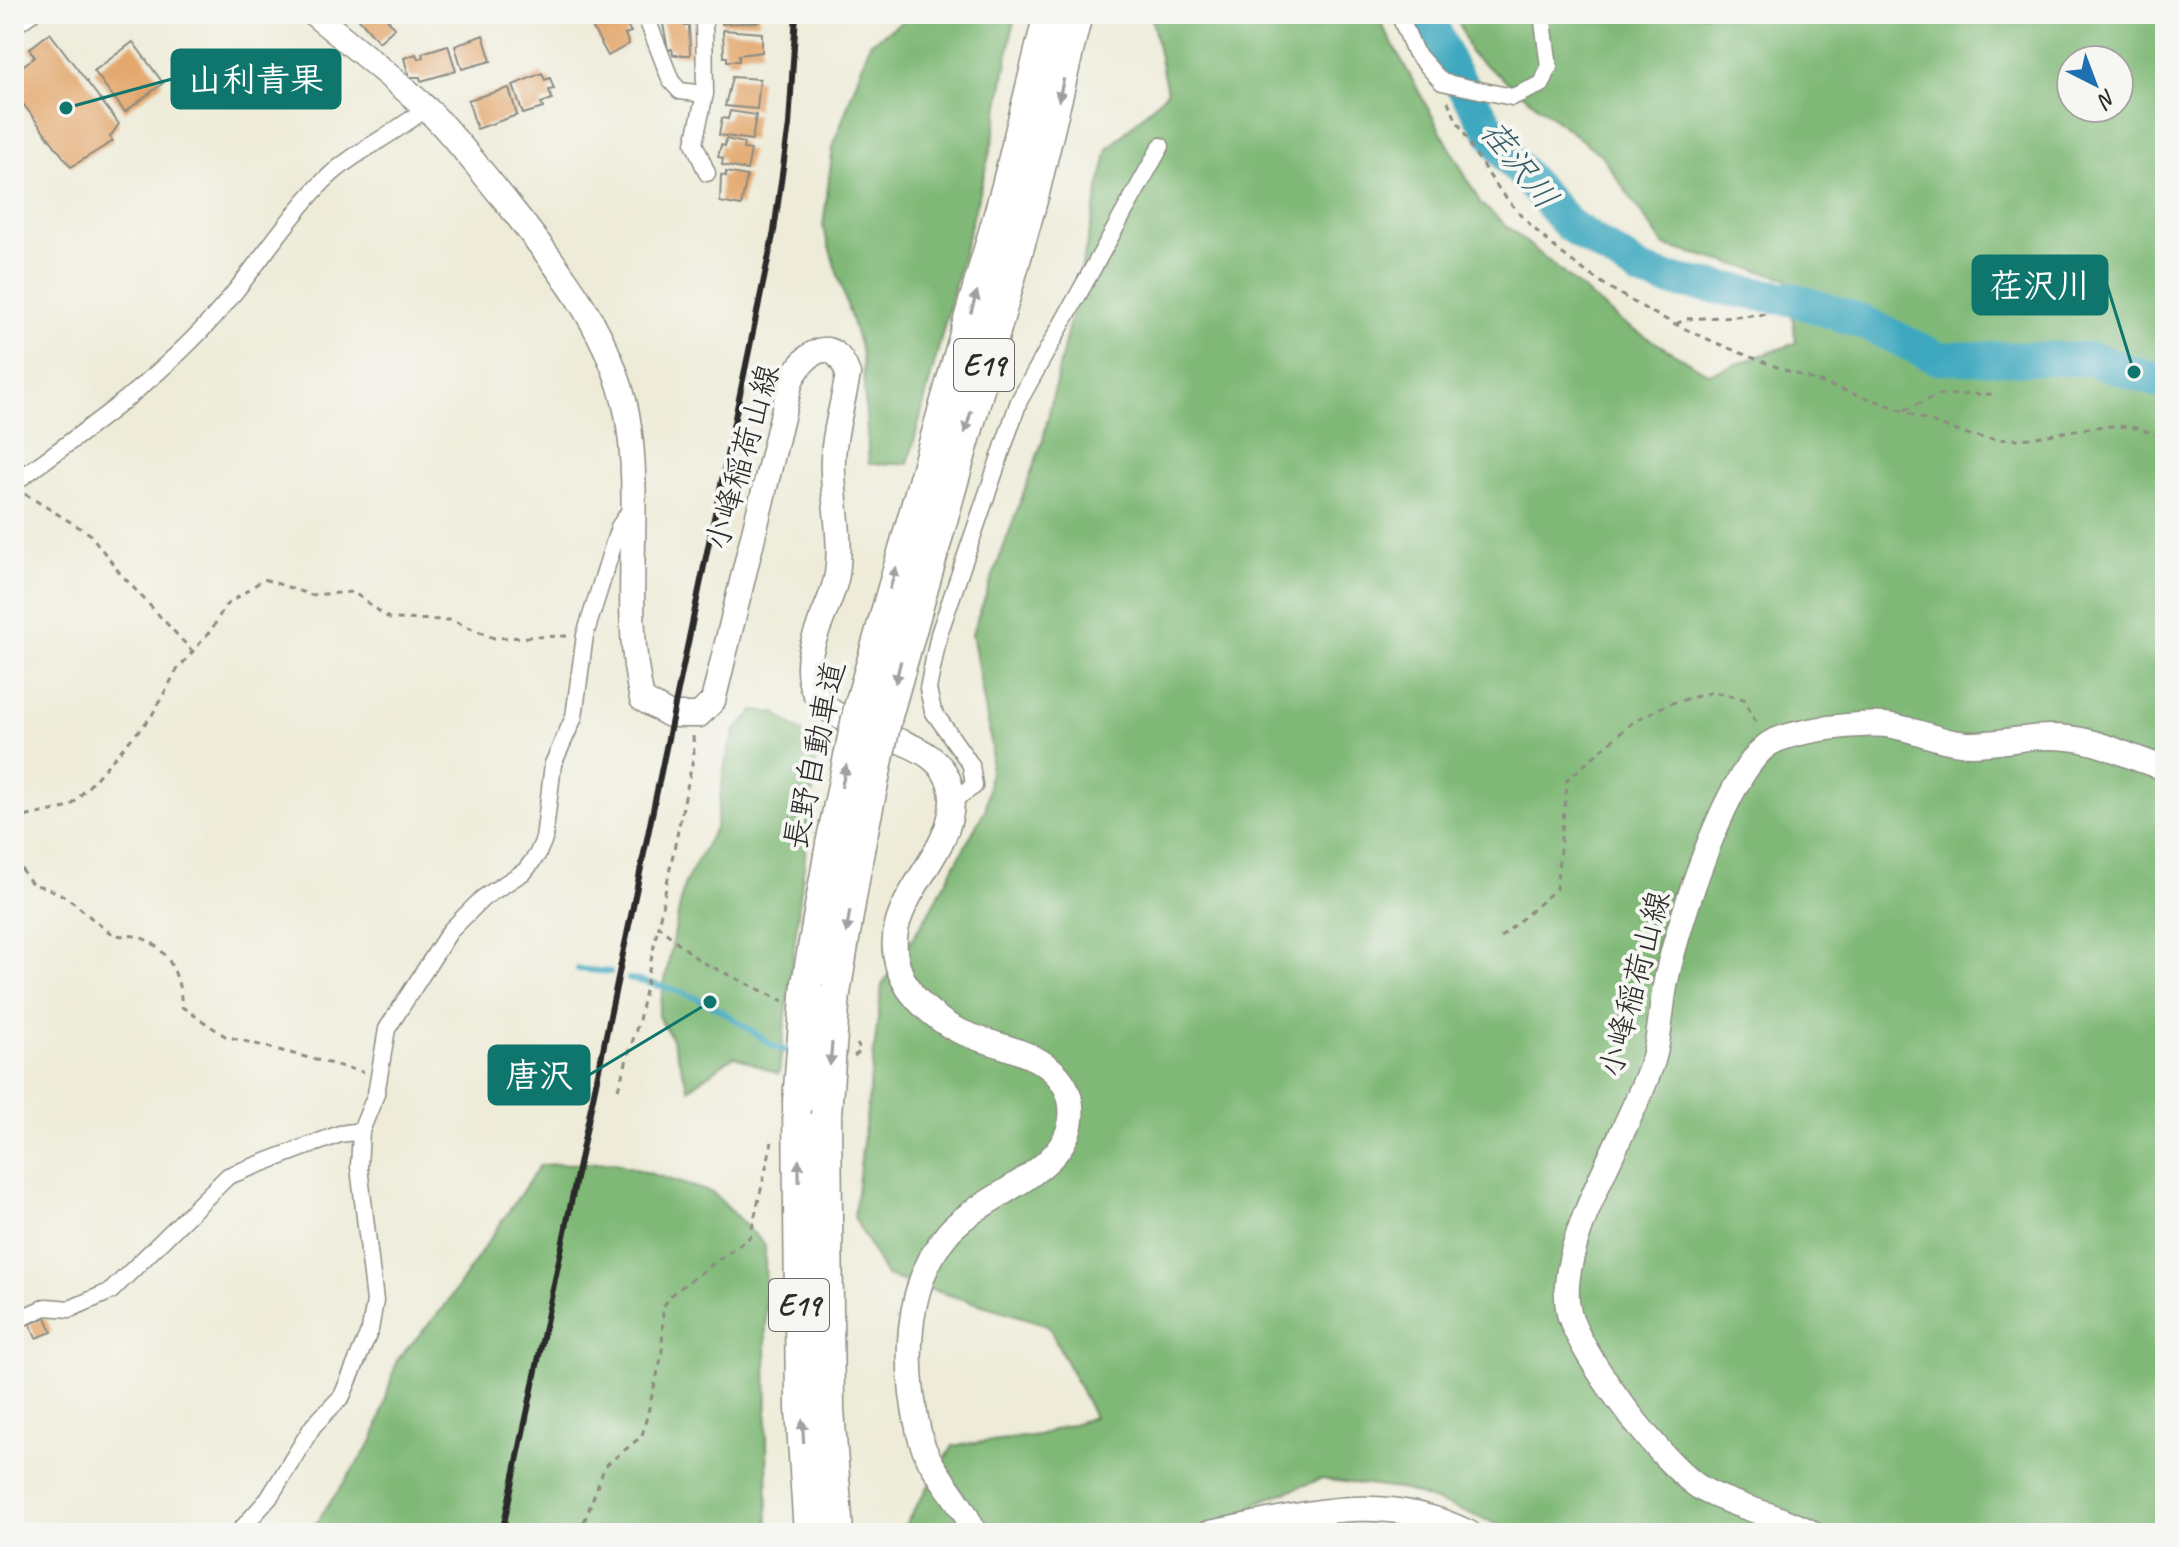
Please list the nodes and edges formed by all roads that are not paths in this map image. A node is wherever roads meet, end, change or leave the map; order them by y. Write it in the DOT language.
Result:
graph roads {
  1 [pos="31,14"];
  2 [pos="314,14"];
  3 [pos="645,14"];
  4 [pos="704,14"];
  5 [pos="1049,14"];
  6 [pos="1077,14"];
  7 [pos="1399,14"];
  8 [pos="1542,14"];
  9 [pos="14,26"];
  10 [pos="705,94"];
  11 [pos="426,108"];
  12 [pos="1161,146"];
  13 [pos="707,173"];
  14 [pos="14,483"];
  15 [pos="631,509"];
  16 [pos="873,712"];
  17 [pos="2165,768"];
  18 [pos="953,800"];
  19 [pos="845,847"];
  20 [pos="361,1131"];
  21 [pos="14,1321"];
  22 [pos="822,1521"];
  23 [pos="238,1533"];
  24 [pos="974,1533"];
  25 [pos="1209,1533"];
  26 [pos="1469,1533"];
  27 [pos="1812,1533"];
  1 -- 9 [label="street"];
  2 -- 11 [label="main road"];
  3 -- 10 [label="street"];
  4 -- 10 [label="street"];
  16 -- 5 [label="highway, 長野自動車道 / E19, one-way"];
  6 -- 16 [label="highway, 長野自動車道 / E19, one-way"];
  7 -- 8 [label="street"];
  10 -- 13 [label="street"];
  11 -- 14 [label="street"];
  11 -- 15 [label="main road"];
  12 -- 18 [label="street"];
  15 -- 18 [label="main road, 小峰稲荷山線"];
  15 -- 20 [label="street"];
  16 -- 19 [label="highway, 長野自動車道 / E19, bridge"];
  17 -- 27 [label="main road, 小峰稲荷山線"];
  18 -- 24 [label="main road"];
  19 -- 22 [label="highway, 長野自動車道 / E19, one-way, bridge"];
  22 -- 19 [label="highway, 長野自動車道 / E19, one-way, bridge"];
  20 -- 21 [label="street"];
  20 -- 23 [label="street"];
  25 -- 26 [label="main road"];
}
